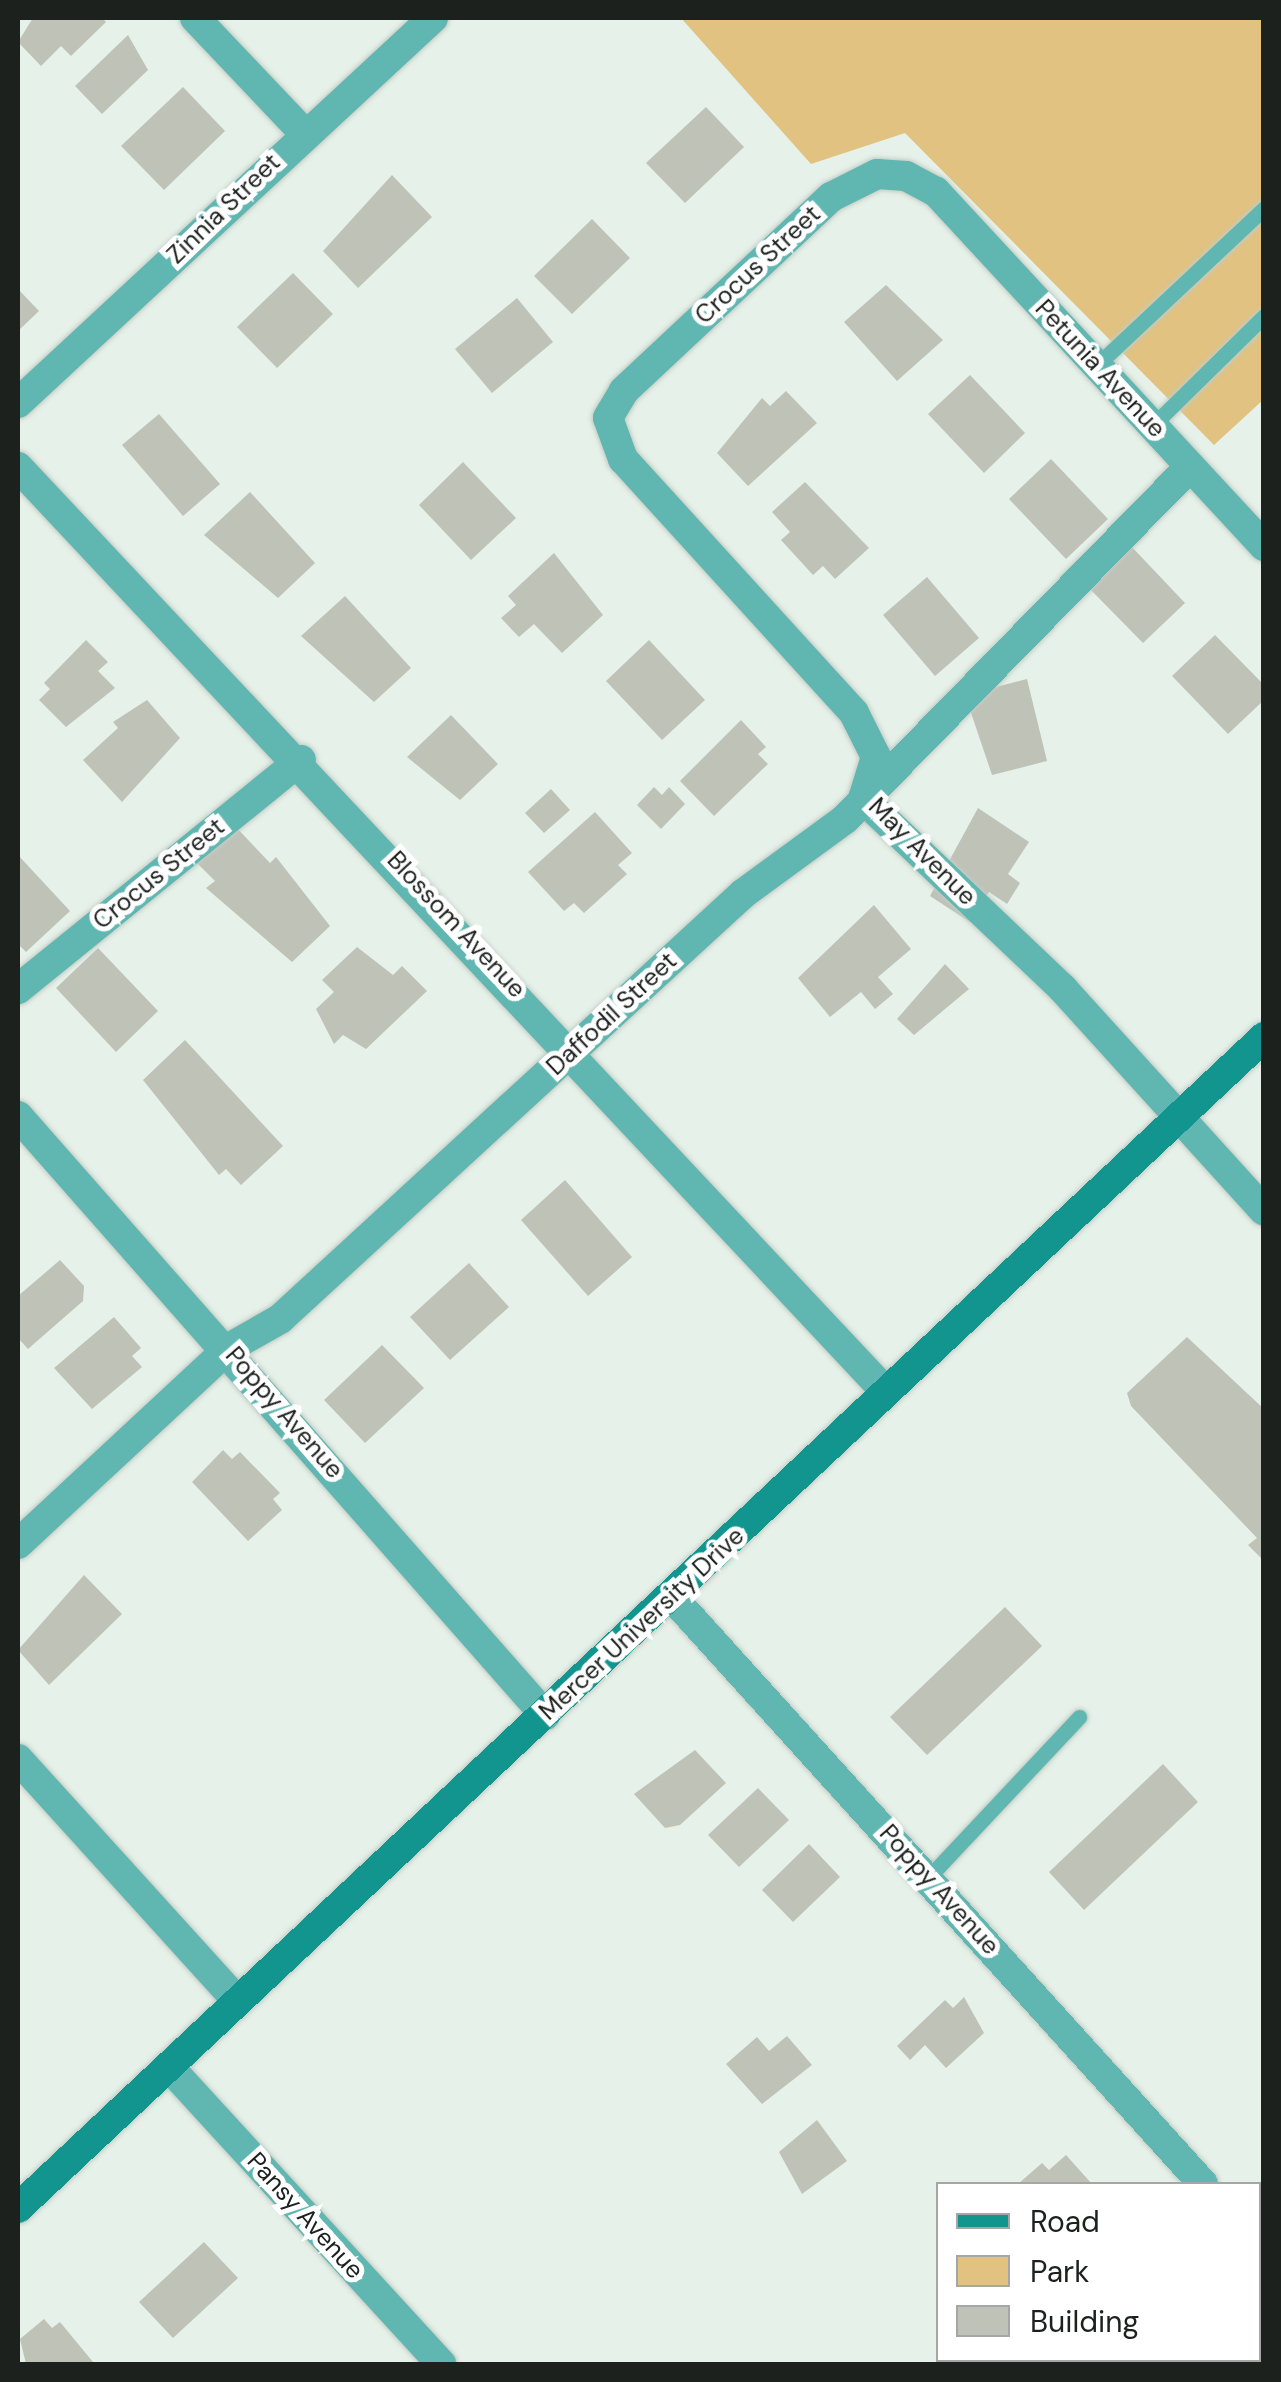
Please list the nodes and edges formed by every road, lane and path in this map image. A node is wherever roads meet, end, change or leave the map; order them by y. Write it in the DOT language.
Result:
graph roads {
  1 [pos="195,18"];
  2 [pos="433,18"];
  3 [pos="304,133"];
  4 [pos="936,192"];
  5 [pos="1264,208"];
  6 [pos="1264,316"];
  7 [pos="1097,366"];
  8 [pos="18,403"];
  9 [pos="608,418"];
  10 [pos="1152,426"];
  11 [pos="18,466"];
  12 [pos="1190,467"];
  13 [pos="1264,546"];
  14 [pos="301,760"];
  15 [pos="863,798"];
  16 [pos="18,988"];
  17 [pos="1264,1038"];
  18 [pos="573,1052"];
  19 [pos="18,1116"];
  20 [pos="1177,1116"];
  21 [pos="1264,1212"];
  22 [pos="228,1348"];
  23 [pos="886,1392"];
  24 [pos="18,1544"];
  25 [pos="673,1598"];
  26 [pos="545,1715"];
  27 [pos="1079,1718"];
  28 [pos="18,1759"];
  29 [pos="928,1878"];
  30 [pos="236,1999"];
  31 [pos="169,2067"];
  32 [pos="1202,2182"];
  33 [pos="18,2208"];
  34 [pos="441,2364"];
  1 -- 3 [label="street"];
  2 -- 3 [label="street, Zinnia Street"];
  3 -- 8 [label="street, Zinnia Street"];
  4 -- 7 [label="street, Petunia Avenue"];
  4 -- 9 [label="street, Crocus Street"];
  5 -- 7 [label="lane"];
  6 -- 10 [label="lane"];
  7 -- 10 [label="street, Petunia Avenue"];
  9 -- 15 [label="street, May Avenue"];
  10 -- 12 [label="street, Petunia Avenue"];
  11 -- 14 [label="street, Blossom Avenue"];
  12 -- 13 [label="street, Petunia Avenue"];
  12 -- 15 [label="street, Daffodil Street"];
  14 -- 16 [label="street, Crocus Street"];
  14 -- 18 [label="street, Blossom Avenue"];
  15 -- 18 [label="street, Daffodil Street"];
  15 -- 20 [label="street, May Avenue"];
  17 -- 20 [label="main road, Mercer University Drive"];
  18 -- 22 [label="street, Daffodil Street"];
  18 -- 23 [label="street, Blossom Avenue"];
  19 -- 22 [label="street, Poppy Avenue"];
  20 -- 21 [label="street, May Avenue"];
  20 -- 23 [label="main road, Mercer University Drive"];
  22 -- 24 [label="street, Daffodil Street"];
  22 -- 26 [label="street, Poppy Avenue"];
  23 -- 25 [label="main road, Mercer University Drive"];
  25 -- 26 [label="main road, Mercer University Drive"];
  25 -- 29 [label="street, Poppy Avenue"];
  26 -- 30 [label="main road, Mercer University Drive"];
  27 -- 29 [label="lane"];
  28 -- 30 [label="street"];
  29 -- 32 [label="street, Poppy Avenue"];
  30 -- 31 [label="main road, Mercer University Drive"];
  31 -- 33 [label="main road, Mercer University Drive"];
  31 -- 34 [label="street, Pansy Avenue"];
}
